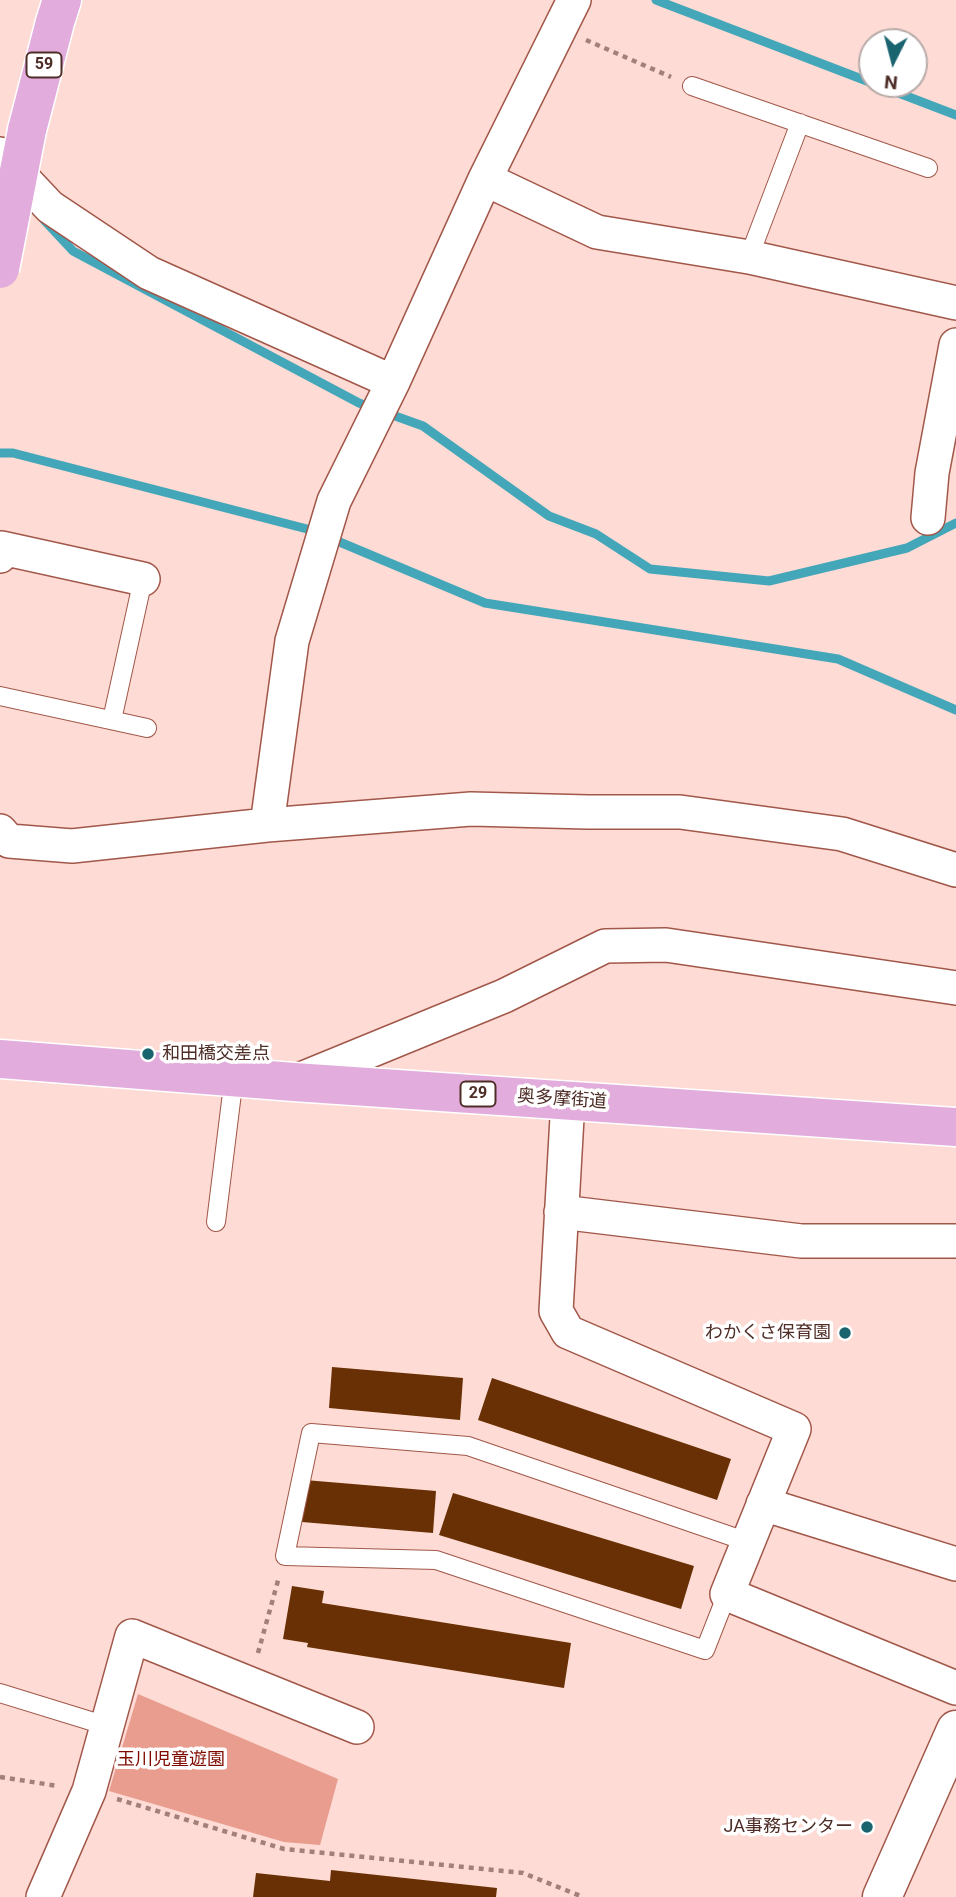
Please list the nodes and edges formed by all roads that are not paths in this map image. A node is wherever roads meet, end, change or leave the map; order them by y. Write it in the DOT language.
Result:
graph roads {
  1 [pos="62,0"];
  2 [pos="570,7"];
  3 [pos="692,86"];
  4 [pos="800,123"];
  5 [pos="14,142"];
  6 [pos="928,168"];
  7 [pos="485,179"];
  8 [pos="749,257"];
  9 [pos="0,268"];
  10 [pos="956,303"];
  11 [pos="956,345"];
  12 [pos="384,400"];
  13 [pos="928,518"];
  14 [pos="0,556"];
  15 [pos="143,579"];
  16 [pos="0,696"];
  17 [pos="112,720"];
  18 [pos="147,728"];
  19 [pos="267,825"];
  20 [pos="0,831"];
  21 [pos="956,870"];
  22 [pos="956,988"];
  23 [pos="0,1060"];
  24 [pos="234,1077"];
  25 [pos="294,1082"];
  26 [pos="568,1100"];
  27 [pos="956,1127"];
  28 [pos="561,1212"];
  29 [pos="216,1222"];
  30 [pos="956,1241"];
  31 [pos="763,1504"];
  32 [pos="748,1542"];
  33 [pos="956,1564"];
  34 [pos="727,1594"];
  35 [pos="956,1688"];
  36 [pos="0,1693"];
  37 [pos="107,1726"];
  38 [pos="357,1727"];
  39 [pos="956,1730"];
  40 [pos="43,1897"];
  41 [pos="882,1897"];
  1 -- 5 [label="main road, 59"];
  2 -- 7 [label="street"];
  3 -- 4 [label="lane"];
  4 -- 6 [label="lane"];
  4 -- 8 [label="lane"];
  5 -- 9 [label="main road, 59, bridge"];
  5 -- 12 [label="street"];
  7 -- 8 [label="street"];
  7 -- 12 [label="street"];
  8 -- 10 [label="street"];
  11 -- 13 [label="street"];
  12 -- 19 [label="street"];
  14 -- 15 [label="street"];
  15 -- 17 [label="lane"];
  16 -- 17 [label="lane"];
  17 -- 18 [label="lane"];
  19 -- 20 [label="street"];
  19 -- 21 [label="street"];
  22 -- 25 [label="street"];
  23 -- 24 [label="main road, 奥多摩街道 / 29"];
  24 -- 25 [label="main road, 奥多摩街道 / 29"];
  24 -- 29 [label="lane"];
  25 -- 26 [label="main road, 奥多摩街道 / 29"];
  26 -- 27 [label="main road, 奥多摩街道 / 29"];
  26 -- 28 [label="street"];
  28 -- 30 [label="street"];
  28 -- 31 [label="street"];
  31 -- 32 [label="street"];
  31 -- 33 [label="street"];
  32 -- 34 [label="street"];
  32 -- 34 [label="lane"];
  34 -- 35 [label="street"];
  36 -- 37 [label="lane"];
  37 -- 38 [label="street"];
  37 -- 40 [label="street"];
  39 -- 41 [label="main road"];
}
